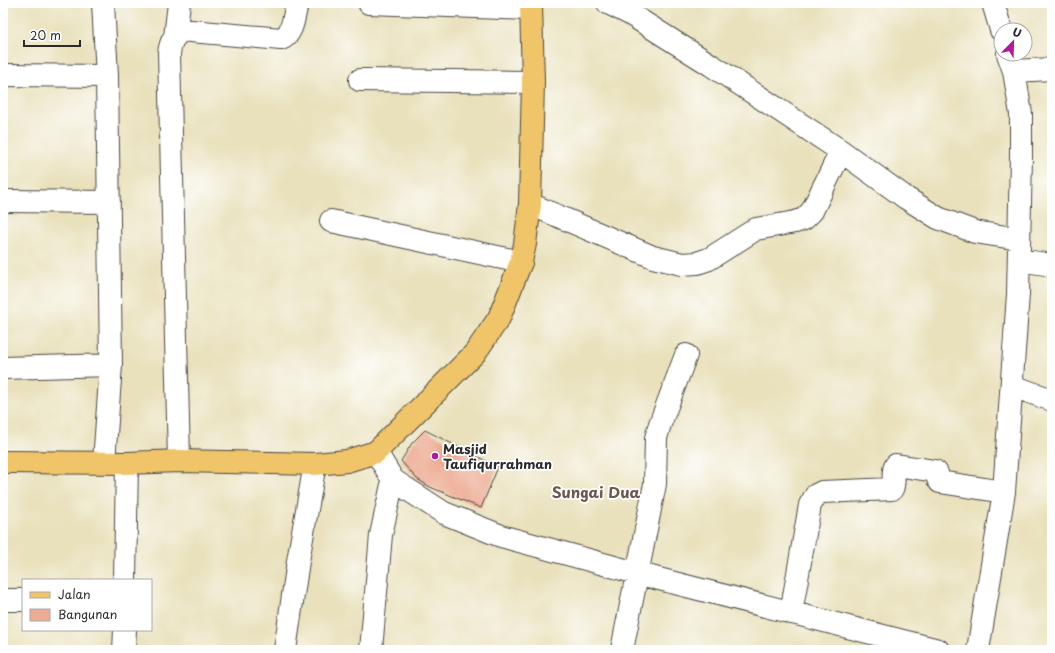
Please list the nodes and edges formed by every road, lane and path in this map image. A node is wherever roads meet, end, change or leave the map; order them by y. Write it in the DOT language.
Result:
graph roads {
  1 [pos="103,3"];
  2 [pos="179,3"];
  3 [pos="296,3"];
  4 [pos="369,3"];
  5 [pos="608,3"];
  6 [pos="993,3"];
  7 [pos="531,6"];
  8 [pos="999,22"];
  9 [pos="175,37"];
  10 [pos="1011,63"];
  11 [pos="1052,69"];
  12 [pos="3,75"];
  13 [pos="107,76"];
  14 [pos="360,80"];
  15 [pos="533,82"];
  16 [pos="841,151"];
  17 [pos="3,200"];
  18 [pos="109,202"];
  19 [pos="530,204"];
  20 [pos="331,221"];
  21 [pos="1019,250"];
  22 [pos="521,262"];
  23 [pos="1052,265"];
  24 [pos="686,355"];
  25 [pos="111,365"];
  26 [pos="3,368"];
  27 [pos="1012,386"];
  28 [pos="1052,400"];
  29 [pos="376,452"];
  30 [pos="178,461"];
  31 [pos="3,462"];
  32 [pos="104,462"];
  33 [pos="127,462"];
  34 [pos="315,464"];
  35 [pos="393,480"];
  36 [pos="1004,492"];
  37 [pos="638,573"];
  38 [pos="125,579"];
  39 [pos="3,600"];
  40 [pos="22,600"];
  41 [pos="791,612"];
  42 [pos="125,631"];
  43 [pos="124,650"];
  44 [pos="285,650"];
  45 [pos="371,650"];
  46 [pos="622,650"];
  47 [pos="938,650"];
  48 [pos="978,650"];
  1 -- 13 [label="street"];
  2 -- 9 [label="street"];
  3 -- 9 [label="street"];
  4 -- 7 [label="street"];
  5 -- 16 [label="street"];
  6 -- 8 [label="street"];
  7 -- 15 [label="main road"];
  9 -- 30 [label="street"];
  10 -- 11 [label="street"];
  10 -- 21 [label="street"];
  12 -- 13 [label="street"];
  13 -- 18 [label="street"];
  14 -- 15 [label="street"];
  15 -- 19 [label="main road"];
  16 -- 19 [label="street"];
  16 -- 21 [label="street"];
  17 -- 18 [label="street"];
  18 -- 25 [label="street"];
  19 -- 22 [label="main road"];
  20 -- 22 [label="street"];
  21 -- 23 [label="street"];
  21 -- 27 [label="street"];
  22 -- 29 [label="main road"];
  24 -- 37 [label="street"];
  25 -- 26 [label="street"];
  25 -- 32 [label="street"];
  27 -- 28 [label="street"];
  27 -- 36 [label="street"];
  29 -- 34 [label="main road"];
  29 -- 35 [label="street"];
  30 -- 33 [label="main road"];
  30 -- 34 [label="main road"];
  31 -- 32 [label="main road"];
  32 -- 33 [label="main road"];
  33 -- 38 [label="street"];
  34 -- 44 [label="street"];
  35 -- 37 [label="street"];
  35 -- 45 [label="street"];
  36 -- 41 [label="street"];
  36 -- 48 [label="street"];
  37 -- 41 [label="street"];
  37 -- 46 [label="street"];
  39 -- 40 [label="street"];
  41 -- 47 [label="street"];
  42 -- 43 [label="street"];
}
